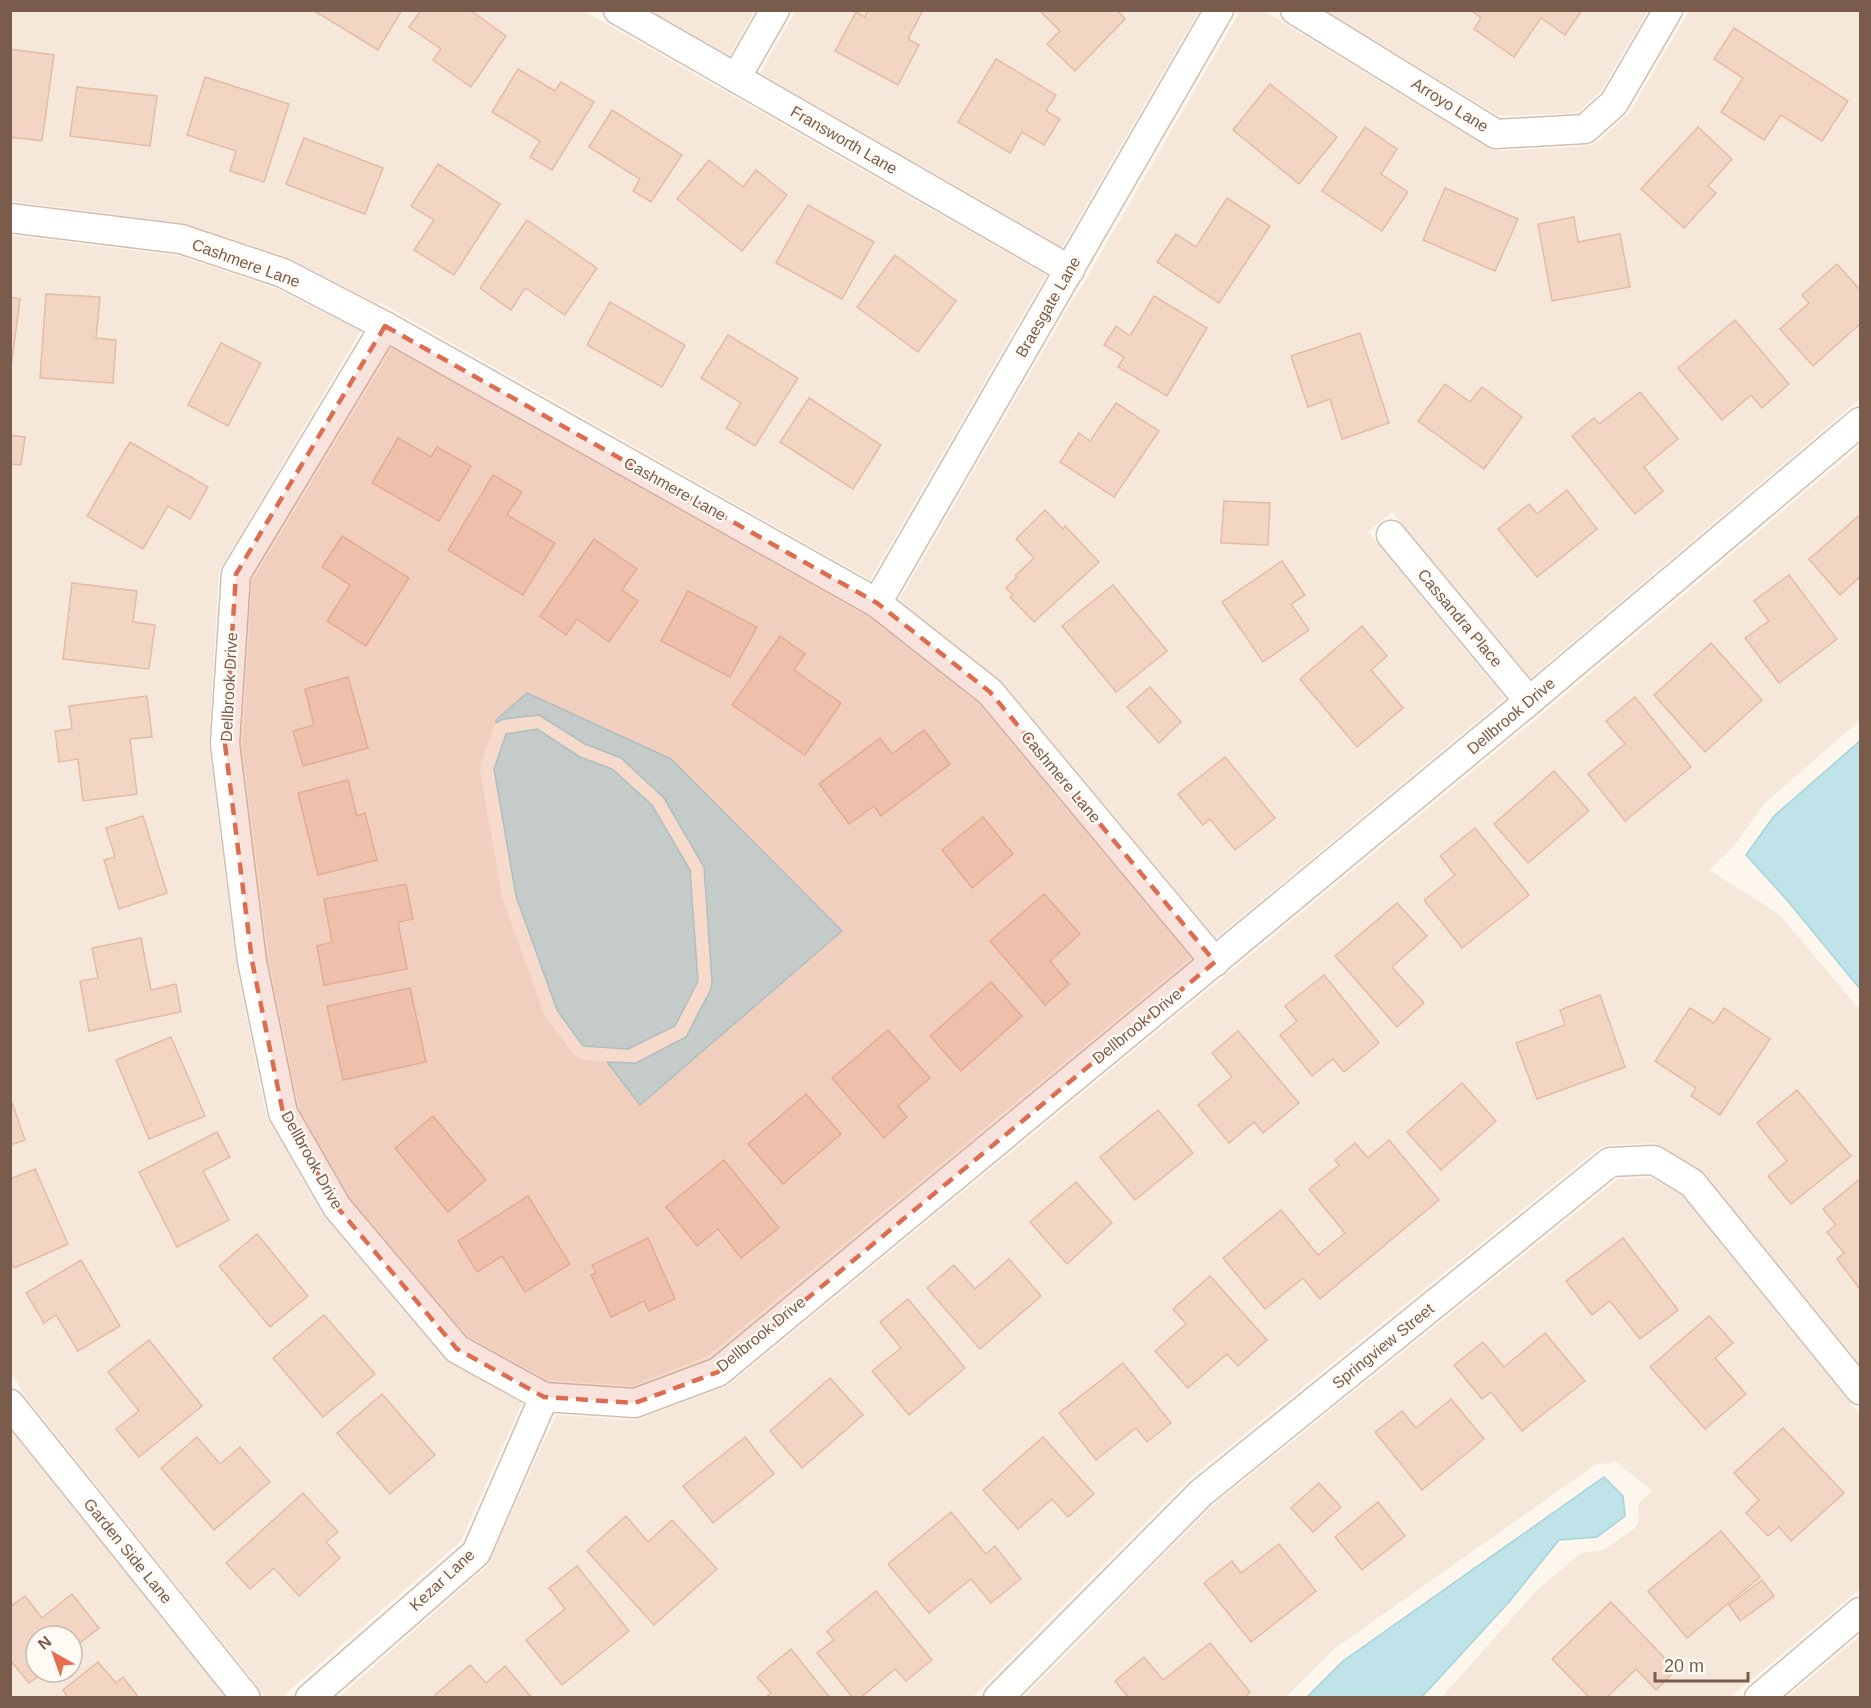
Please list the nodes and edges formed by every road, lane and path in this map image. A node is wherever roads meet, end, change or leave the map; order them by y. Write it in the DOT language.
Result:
graph roads {
  1 [pos="618,10"];
  2 [pos="775,10"];
  3 [pos="1219,10"];
  4 [pos="1295,10"];
  5 [pos="1668,10"];
  6 [pos="736,78"];
  7 [pos="10,218"];
  8 [pos="1070,270"];
  9 [pos="385,326"];
  10 [pos="1860,422"];
  11 [pos="1391,535"];
  12 [pos="877,603"];
  13 [pos="1529,701"];
  14 [pos="1215,962"];
  15 [pos="1860,1390"];
  16 [pos="544,1397"];
  17 [pos="10,1404"];
  18 [pos="1860,1612"];
  19 [pos="246,1698"];
  20 [pos="310,1698"];
  21 [pos="998,1698"];
  22 [pos="1759,1698"];
  1 -- 6 [label="street, Fransworth Lane"];
  2 -- 6 [label="street"];
  3 -- 8 [label="street, Braesgate Lane"];
  4 -- 5 [label="street, Arroyo Lane"];
  6 -- 8 [label="street, Fransworth Lane"];
  7 -- 9 [label="street, Cashmere Lane"];
  8 -- 12 [label="street, Braesgate Lane"];
  9 -- 12 [label="street, Cashmere Lane"];
  9 -- 16 [label="street, Dellbrook Drive"];
  10 -- 13 [label="street, Dellbrook Drive"];
  11 -- 13 [label="street, Cassandra Place"];
  12 -- 14 [label="street, Cashmere Lane"];
  13 -- 14 [label="street, Dellbrook Drive"];
  14 -- 16 [label="street, Dellbrook Drive"];
  15 -- 21 [label="street, Springview Street"];
  16 -- 20 [label="street, Kezar Lane"];
  17 -- 19 [label="street, Garden Side Lane"];
  18 -- 22 [label="street"];
}
